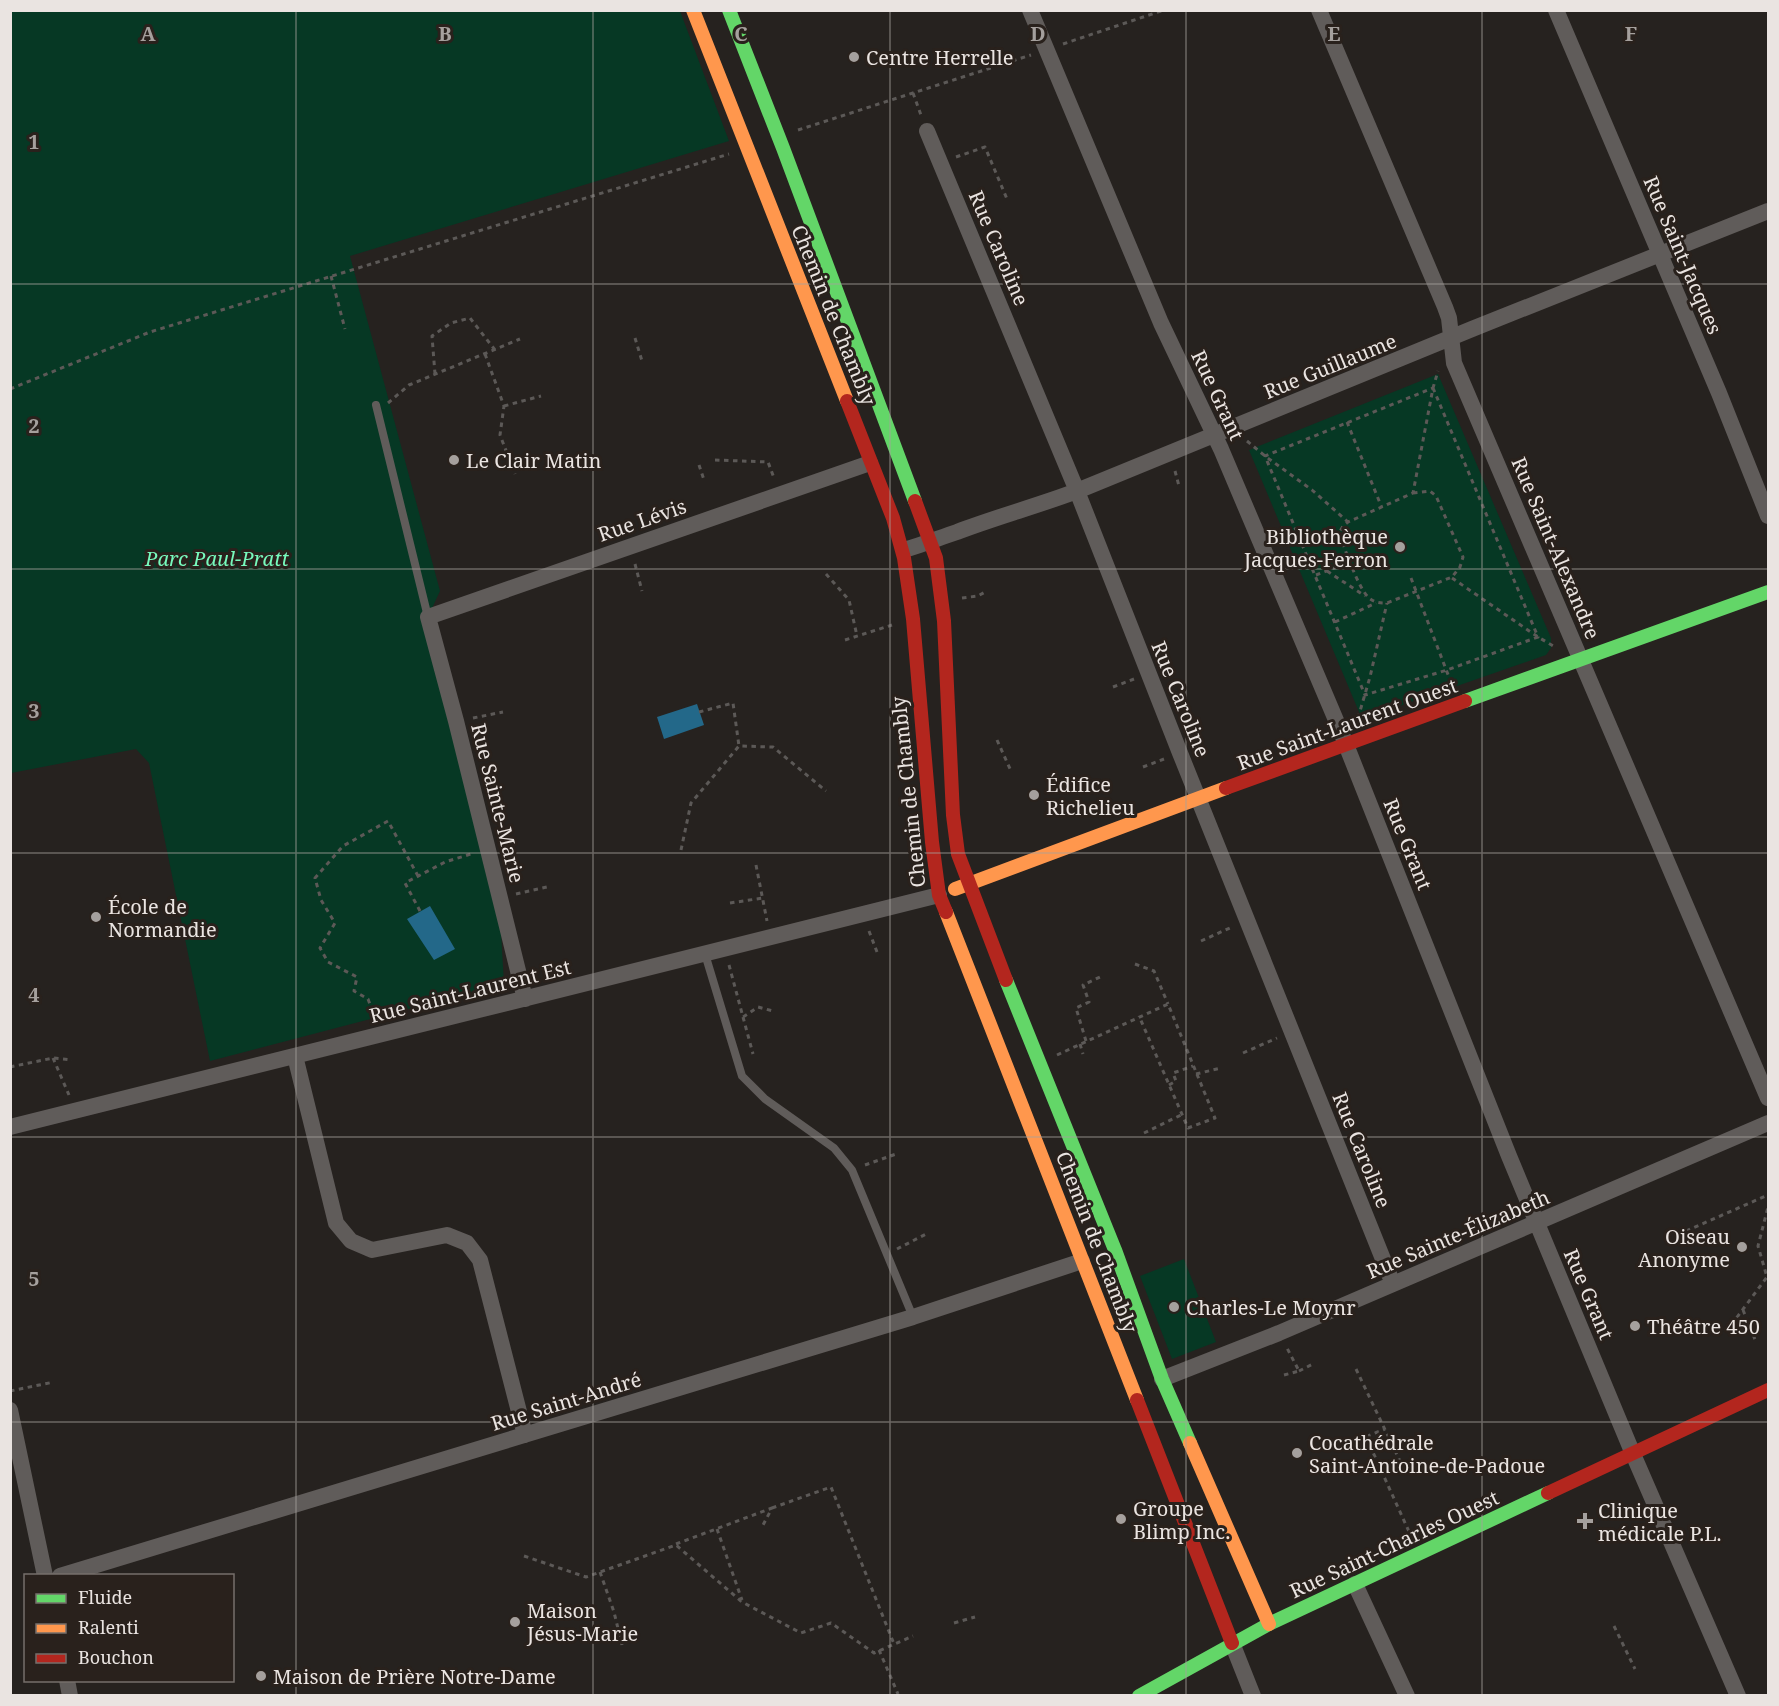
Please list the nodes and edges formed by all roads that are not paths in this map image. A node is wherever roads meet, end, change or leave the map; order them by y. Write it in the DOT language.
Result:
graph roads {
  1 [pos="693,10"];
  2 [pos="729,10"];
  3 [pos="1030,10"];
  4 [pos="1319,10"];
  5 [pos="1556,10"];
  6 [pos="927,131"];
  7 [pos="1768,211"];
  8 [pos="1660,255"];
  9 [pos="1451,338"];
  10 [pos="376,408"];
  11 [pos="1214,435"];
  12 [pos="870,463"];
  13 [pos="1077,491"];
  14 [pos="1768,516"];
  15 [pos="932,543"];
  16 [pos="903,550"];
  17 [pos="1768,592"];
  18 [pos="428,617"];
  19 [pos="1581,660"];
  20 [pos="1345,746"];
  21 [pos="1198,798"];
  22 [pos="968,884"];
  23 [pos="939,895"];
  24 [pos="705,954"];
  25 [pos="525,999"];
  26 [pos="295,1056"];
  27 [pos="1768,1098"];
  28 [pos="1768,1123"];
  29 [pos="10,1127"];
  30 [pos="1537,1222"];
  31 [pos="1082,1261"];
  32 [pos="1393,1284"];
  33 [pos="913,1317"];
  34 [pos="1162,1379"];
  35 [pos="1768,1390"];
  36 [pos="10,1410"];
  37 [pos="525,1435"];
  38 [pos="1634,1454"];
  39 [pos="45,1574"];
  40 [pos="63,1574"];
  41 [pos="1355,1584"];
  42 [pos="1269,1624"];
  43 [pos="1232,1643"];
  44 [pos="1139,1695"];
  45 [pos="1253,1695"];
  46 [pos="1407,1695"];
  47 [pos="1738,1695"];
  1 -- 12 [label="main road, Chemin de Chambly"];
  2 -- 15 [label="main road, Chemin de Chambly"];
  3 -- 11 [label="street, Rue Grant"];
  4 -- 9 [label="street, Rue Saint-Alexandre"];
  5 -- 8 [label="street, Rue Saint-Jacques"];
  6 -- 13 [label="street, Rue Caroline"];
  7 -- 8 [label="street, Rue Guillaume"];
  8 -- 9 [label="street, Rue Guillaume"];
  8 -- 14 [label="street, Rue Saint-Jacques"];
  9 -- 11 [label="street, Rue Guillaume"];
  9 -- 19 [label="street, Rue Saint-Alexandre"];
  10 -- 18 [label="lane"];
  11 -- 13 [label="street, Rue Guillaume"];
  11 -- 20 [label="street, Rue Grant"];
  12 -- 16 [label="main road, Chemin de Chambly"];
  12 -- 18 [label="street, Rue Lévis"];
  13 -- 15 [label="street, Rue Guillaume"];
  13 -- 21 [label="street, Rue Caroline"];
  15 -- 16 [label="street, Rue Guillaume"];
  15 -- 22 [label="main road, Chemin de Chambly"];
  16 -- 23 [label="main road, Chemin de Chambly"];
  17 -- 19 [label="main road, Rue Saint-Laurent Ouest"];
  18 -- 25 [label="street, Rue Sainte-Marie"];
  19 -- 20 [label="main road, Rue Saint-Laurent Ouest"];
  19 -- 27 [label="street, Rue Saint-Alexandre"];
  20 -- 21 [label="main road, Rue Saint-Laurent Ouest"];
  20 -- 30 [label="street, Rue Grant"];
  21 -- 22 [label="main road, Rue Saint-Laurent Ouest"];
  21 -- 32 [label="street, Rue Caroline"];
  22 -- 23 [label="main road, Rue Saint-Laurent Ouest"];
  22 -- 34 [label="main road, Chemin de Chambly"];
  23 -- 24 [label="street, Rue Saint-Laurent Est"];
  23 -- 31 [label="main road, Chemin de Chambly"];
  24 -- 25 [label="street, Rue Saint-Laurent Est"];
  24 -- 33 [label="lane"];
  25 -- 26 [label="street, Rue Saint-Laurent Est"];
  26 -- 29 [label="street, Rue Saint-Laurent Est"];
  26 -- 37 [label="street"];
  28 -- 30 [label="street, Rue Sainte-Élizabeth"];
  30 -- 32 [label="street, Rue Sainte-Élizabeth"];
  30 -- 38 [label="street, Rue Grant"];
  31 -- 33 [label="street, Rue Saint-André"];
  31 -- 43 [label="main road, Chemin de Chambly"];
  32 -- 34 [label="street, Rue Sainte-Élizabeth"];
  33 -- 37 [label="street, Rue Saint-André"];
  34 -- 42 [label="main road, Chemin de Chambly"];
  35 -- 38 [label="main road, Rue Saint-Charles Ouest"];
  36 -- 39 [label="street"];
  37 -- 40 [label="street, Rue Saint-André"];
  38 -- 41 [label="main road, Rue Saint-Charles Ouest"];
  38 -- 47 [label="street, Rue Grant"];
  41 -- 42 [label="main road, Rue Saint-Charles Ouest"];
  41 -- 46 [label="street"];
  42 -- 43 [label="main road, Rue Saint-Charles Ouest"];
  43 -- 44 [label="main road, Rue Saint-Charles Ouest"];
  43 -- 45 [label="street, Chemin de Chambly"];
}
